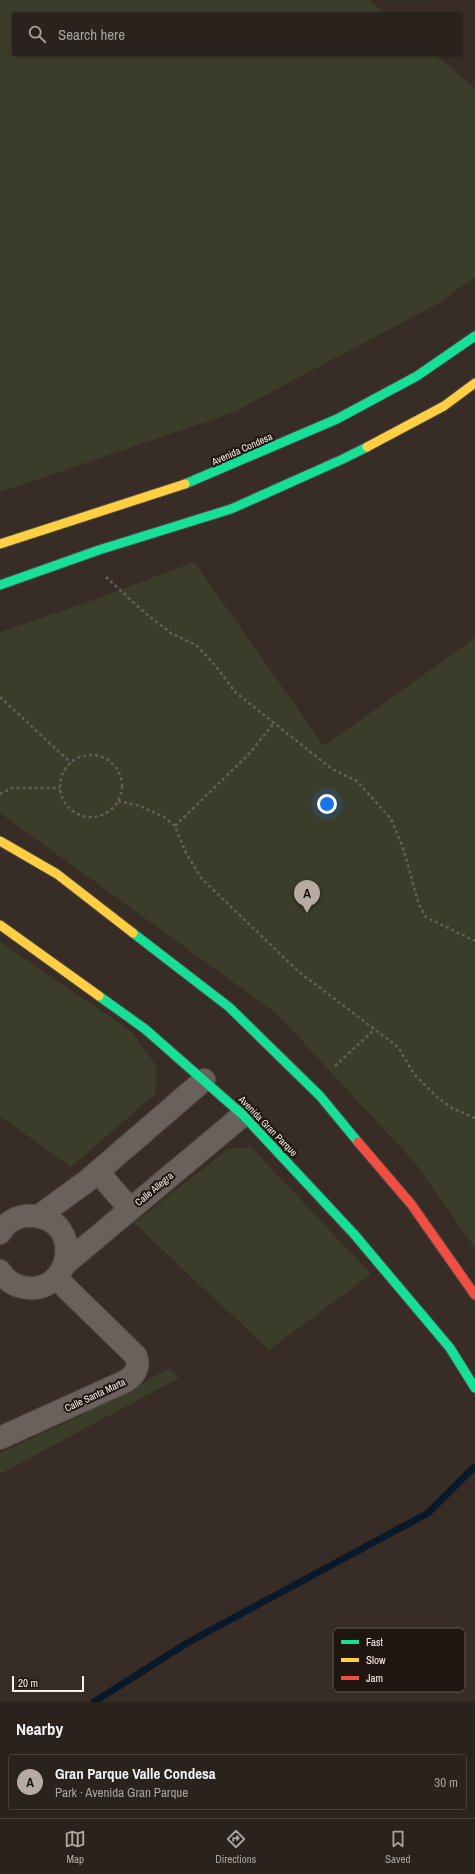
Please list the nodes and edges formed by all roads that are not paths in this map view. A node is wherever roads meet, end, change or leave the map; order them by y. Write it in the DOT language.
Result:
graph roads {
  1 [pos="475,336"];
  2 [pos="475,383"];
  3 [pos="0,544"];
  4 [pos="0,585"];
  5 [pos="0,841"];
  6 [pos="0,925"];
  7 [pos="204,1080"];
  8 [pos="243,1115"];
  9 [pos="98,1172"];
  10 [pos="130,1209"];
  11 [pos="39,1216"];
  12 [pos="4,1221"];
  13 [pos="0,1271"];
  14 [pos="61,1271"];
  15 [pos="475,1296"];
  16 [pos="475,1388"];
  17 [pos="0,1438"];
  1 -- 3 [label="street, Avenida Condesa"];
  2 -- 4 [label="street"];
  5 -- 15 [label="street"];
  6 -- 7 [label="street, Avenida Gran Parque"];
  7 -- 8 [label="street, Avenida Gran Parque"];
  7 -- 9 [label="street"];
  8 -- 10 [label="street, Calle Allegra"];
  8 -- 16 [label="street, Avenida Gran Parque"];
  9 -- 10 [label="street"];
  9 -- 11 [label="street"];
  10 -- 14 [label="street, Calle Allegra"];
  11 -- 12 [label="street"];
  11 -- 14 [label="street"];
  13 -- 14 [label="street, Calle Allegra"];
  14 -- 17 [label="street, Calle Santa Marta"];
}
